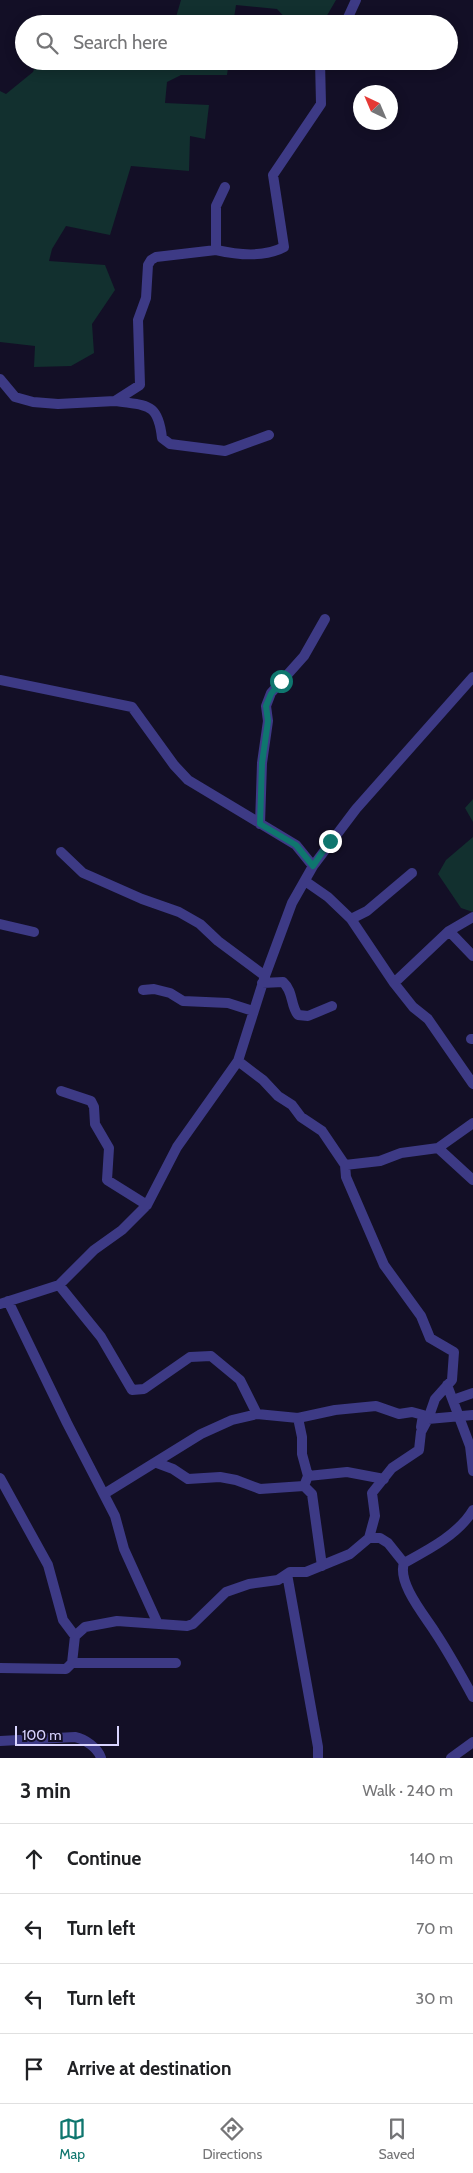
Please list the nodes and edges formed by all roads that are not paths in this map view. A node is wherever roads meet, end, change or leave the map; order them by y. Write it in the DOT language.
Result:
graph roads {
  1 [pos="356,0"];
  2 [pos="349,15"];
  3 [pos="320,70"];
  4 [pos="225,187"];
  5 [pos="216,250"];
  6 [pos="0,379"];
  7 [pos="115,401"];
  8 [pos="269,435"];
  9 [pos="325,619"];
  10 [pos="473,677"];
  11 [pos="0,680"];
  12 [pos="260,824"];
  13 [pos="61,852"];
  14 [pos="313,866"];
  15 [pos="412,874"];
  16 [pos="305,881"];
  17 [pos="473,916"];
  18 [pos="351,919"];
  19 [pos="0,924"];
  20 [pos="449,931"];
  21 [pos="34,932"];
  22 [pos="473,956"];
  23 [pos="264,979"];
  24 [pos="394,984"];
  25 [pos="143,990"];
  26 [pos="332,1006"];
  27 [pos="253,1011"];
  28 [pos="238,1061"];
  29 [pos="473,1084"];
  30 [pos="61,1091"];
  31 [pos="473,1123"];
  32 [pos="438,1148"];
  33 [pos="345,1166"];
  34 [pos="473,1180"];
  35 [pos="147,1205"];
  36 [pos="59,1285"];
  37 [pos="4,1303"];
  38 [pos="447,1386"];
  39 [pos="473,1393"];
  40 [pos="453,1400"];
  41 [pos="257,1414"];
  42 [pos="473,1415"];
  43 [pos="298,1418"];
  44 [pos="460,1418"];
  45 [pos="428,1419"];
  46 [pos="421,1432"];
  47 [pos="157,1463"];
  48 [pos="473,1471"];
  49 [pos="0,1478"];
  50 [pos="384,1479"];
  51 [pos="306,1481"];
  52 [pos="3,1493"];
  53 [pos="104,1494"];
  54 [pos="473,1510"];
  55 [pos="369,1538"];
  56 [pos="404,1563"];
  57 [pos="322,1566"];
  58 [pos="287,1574"];
  59 [pos="158,1624"];
  60 [pos="75,1636"];
  61 [pos="72,1663"];
  62 [pos="176,1663"];
  63 [pos="0,1668"];
  64 [pos="473,1697"];
  65 [pos="0,1741"];
  66 [pos="473,1742"];
  67 [pos="101,1758"];
  68 [pos="318,1758"];
  69 [pos="451,1758"];
  1 -- 2 [label="street"];
  3 -- 5 [label="street"];
  4 -- 5 [label="street"];
  5 -- 7 [label="street"];
  6 -- 7 [label="street"];
  7 -- 8 [label="street"];
  9 -- 12 [label="street"];
  10 -- 14 [label="street"];
  11 -- 12 [label="street"];
  12 -- 14 [label="street"];
  13 -- 23 [label="street"];
  14 -- 16 [label="street"];
  15 -- 18 [label="street"];
  16 -- 18 [label="street"];
  16 -- 23 [label="street"];
  17 -- 20 [label="street"];
  18 -- 24 [label="street"];
  19 -- 21 [label="street"];
  20 -- 22 [label="street"];
  20 -- 24 [label="street"];
  23 -- 26 [label="street"];
  23 -- 27 [label="street"];
  24 -- 29 [label="street"];
  25 -- 27 [label="street"];
  27 -- 28 [label="street"];
  28 -- 33 [label="street"];
  28 -- 35 [label="street"];
  30 -- 35 [label="street"];
  31 -- 32 [label="street"];
  32 -- 33 [label="street"];
  32 -- 34 [label="street"];
  33 -- 38 [label="street"];
  35 -- 36 [label="street"];
  36 -- 37 [label="street"];
  36 -- 41 [label="street"];
  37 -- 53 [label="street"];
  38 -- 40 [label="street"];
  38 -- 45 [label="street"];
  39 -- 40 [label="street"];
  40 -- 44 [label="street"];
  41 -- 43 [label="street"];
  41 -- 47 [label="street"];
  42 -- 44 [label="street"];
  43 -- 46 [label="street"];
  43 -- 51 [label="street"];
  44 -- 45 [label="street"];
  44 -- 48 [label="street"];
  45 -- 46 [label="street"];
  46 -- 50 [label="street"];
  47 -- 51 [label="street"];
  47 -- 53 [label="street"];
  49 -- 52 [label="street"];
  50 -- 51 [label="street"];
  50 -- 55 [label="street"];
  51 -- 57 [label="street"];
  52 -- 60 [label="street"];
  53 -- 59 [label="street"];
  54 -- 56 [label="street"];
  55 -- 56 [label="street"];
  55 -- 57 [label="street"];
  56 -- 64 [label="street"];
  57 -- 58 [label="street"];
  58 -- 59 [label="street"];
  58 -- 68 [label="street"];
  59 -- 60 [label="street"];
  60 -- 61 [label="street"];
  61 -- 62 [label="street"];
  61 -- 63 [label="street"];
  65 -- 67 [label="street"];
  66 -- 69 [label="street"];
}
